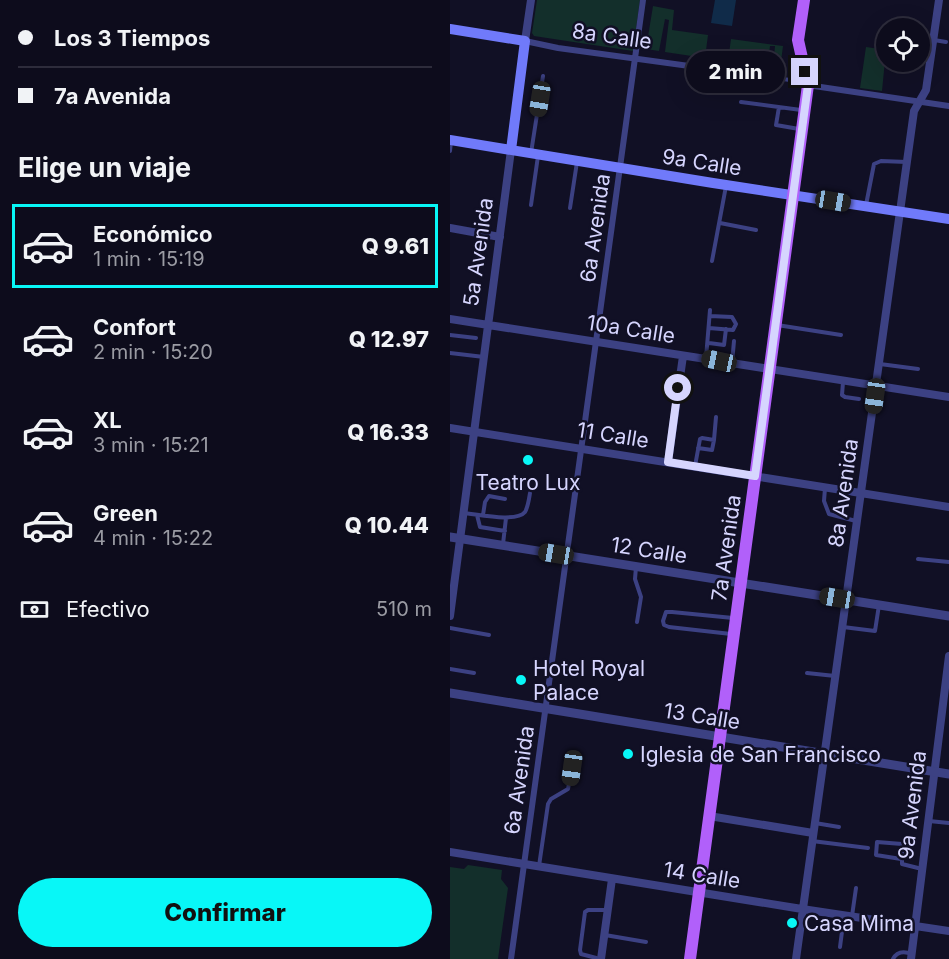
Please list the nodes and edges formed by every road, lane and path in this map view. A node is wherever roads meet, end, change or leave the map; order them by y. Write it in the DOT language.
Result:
graph roads {
  1 [pos="531,0"];
  2 [pos="643,0"];
  3 [pos="804,0"];
  4 [pos="939,0"];
  5 [pos="450,29"];
  6 [pos="933,40"];
  7 [pos="525,41"];
  8 [pos="946,42"];
  9 [pos="771,58"];
  10 [pos="635,59"];
  11 [pos="543,76"];
  12 [pos="769,77"];
  13 [pos="808,82"];
  14 [pos="919,101"];
  15 [pos="741,102"];
  16 [pos="949,106"];
  17 [pos="779,107"];
  18 [pos="805,110"];
  19 [pos="802,129"];
  20 [pos="450,140"];
  21 [pos="511,150"];
  22 [pos="450,151"];
  23 [pos="535,154"];
  24 [pos="577,161"];
  25 [pos="907,162"];
  26 [pos="620,169"];
  27 [pos="727,186"];
  28 [pos="793,195"];
  29 [pos="531,205"];
  30 [pos="866,206"];
  31 [pos="570,208"];
  32 [pos="900,211"];
  33 [pos="949,219"];
  34 [pos="720,223"];
  35 [pos="450,228"];
  36 [pos="756,230"];
  37 [pos="500,237"];
  38 [pos="712,261"];
  39 [pos="710,310"];
  40 [pos="710,316"];
  41 [pos="450,319"];
  42 [pos="488,325"];
  43 [pos="776,325"];
  44 [pos="709,328"];
  45 [pos="726,329"];
  46 [pos="450,335"];
  47 [pos="841,335"];
  48 [pos="476,338"];
  49 [pos="596,341"];
  50 [pos="734,341"];
  51 [pos="708,343"];
  52 [pos="450,353"];
  53 [pos="683,356"];
  54 [pos="483,357"];
  55 [pos="706,359"];
  56 [pos="732,364"];
  57 [pos="879,364"];
  58 [pos="918,369"];
  59 [pos="770,370"];
  60 [pos="843,382"];
  61 [pos="876,387"];
  62 [pos="949,397"];
  63 [pos="859,399"];
  64 [pos="716,417"];
  65 [pos="450,428"];
  66 [pos="474,432"];
  67 [pos="714,440"];
  68 [pos="698,448"];
  69 [pos="581,449"];
  70 [pos="668,462"];
  71 [pos="695,466"];
  72 [pos="755,476"];
  73 [pos="825,488"];
  74 [pos="530,493"];
  75 [pos="861,493"];
  76 [pos="505,499"];
  77 [pos="949,507"];
  78 [pos="463,513"];
  79 [pos="477,514"];
  80 [pos="483,515"];
  81 [pos="506,518"];
  82 [pos="857,521"];
  83 [pos="505,531"];
  84 [pos="455,538"];
  85 [pos="503,545"];
  86 [pos="566,555"];
  87 [pos="918,558"];
  88 [pos="949,562"];
  89 [pos="636,566"];
  90 [pos="741,583"];
  91 [pos="452,584"];
  92 [pos="846,599"];
  93 [pos="879,605"];
  94 [pos="450,616"];
  95 [pos="949,616"];
  96 [pos="736,618"];
  97 [pos="637,622"];
  98 [pos="843,627"];
  99 [pos="450,628"];
  100 [pos="489,635"];
  101 [pos="734,635"];
  102 [pos="949,656"];
  103 [pos="450,669"];
  104 [pos="474,673"];
  105 [pos="807,674"];
  106 [pos="836,676"];
  107 [pos="450,693"];
  108 [pos="545,709"];
  109 [pos="720,737"];
  110 [pos="824,754"];
  111 [pos="572,768"];
  112 [pos="933,772"];
  113 [pos="949,774"];
  114 [pos="710,816"];
  115 [pos="928,820"];
  116 [pos="814,823"];
  117 [pos="949,823"];
  118 [pos="839,827"];
  119 [pos="812,837"];
  120 [pos="868,848"];
  121 [pos="450,852"];
  122 [pos="901,859"];
  123 [pos="524,864"];
  124 [pos="539,867"];
  125 [pos="923,870"];
  126 [pos="612,879"];
  127 [pos="856,888"];
  128 [pos="699,893"];
  129 [pos="802,909"];
  130 [pos="608,910"];
  131 [pos="848,916"];
  132 [pos="916,926"];
  133 [pos="949,931"];
  134 [pos="604,935"];
  135 [pos="646,942"];
  136 [pos="840,947"];
  137 [pos="912,956"];
  138 [pos="511,959"];
  139 [pos="601,959"];
  140 [pos="690,959"];
  141 [pos="796,959"];
  142 [pos="893,959"];
  1 -- 7 [label="street, 5a Avenida"];
  2 -- 10 [label="street, 6a Avenida"];
  3 -- 13 [label="main road, 7a Avenida"];
  4 -- 6 [label="street, 8a Avenida"];
  5 -- 7 [label="main road, 8a Calle"];
  6 -- 8 [label="lane"];
  6 -- 14 [label="street, 8a Avenida"];
  7 -- 10 [label="street, 8a Calle"];
  7 -- 21 [label="main road, 5a Avenida"];
  9 -- 12 [label="lane"];
  10 -- 12 [label="street, 8a Calle"];
  10 -- 26 [label="street, 6a Avenida"];
  11 -- 23 [label="lane"];
  12 -- 13 [label="lane, 8a Calle"];
  13 -- 14 [label="street, 8a Calle"];
  13 -- 18 [label="main road, 7a Avenida"];
  14 -- 16 [label="street, 8a Calle"];
  14 -- 25 [label="street, 8a Avenida"];
  15 -- 17 [label="lane"];
  17 -- 18 [label="lane"];
  17 -- 19 [label="lane"];
  18 -- 19 [label="main road, 7a Avenida"];
  19 -- 28 [label="main road, 7a Avenida"];
  20 -- 21 [label="main road, 9a Calle"];
  20 -- 22 [label="lane"];
  21 -- 23 [label="main road, 9a Calle"];
  21 -- 37 [label="street, 5a Avenida"];
  23 -- 24 [label="main road, 9a Calle"];
  23 -- 29 [label="lane"];
  24 -- 26 [label="main road, 9a Calle"];
  24 -- 31 [label="lane"];
  25 -- 30 [label="lane"];
  25 -- 32 [label="street, 8a Avenida"];
  26 -- 27 [label="main road, 9a Calle"];
  26 -- 49 [label="street, 6a Avenida"];
  27 -- 28 [label="main road, 9a Calle"];
  27 -- 34 [label="lane"];
  28 -- 30 [label="main road, 9a Calle"];
  28 -- 43 [label="main road, 7a Avenida"];
  30 -- 32 [label="main road, 9a Calle"];
  32 -- 33 [label="main road, 9a Calle"];
  32 -- 57 [label="street, 8a Avenida"];
  34 -- 36 [label="lane"];
  34 -- 38 [label="lane"];
  35 -- 37 [label="street"];
  37 -- 42 [label="street, 5a Avenida"];
  39 -- 40 [label="lane"];
  40 -- 44 [label="lane"];
  40 -- 45 [label="lane"];
  41 -- 42 [label="street, 10a Calle"];
  42 -- 49 [label="street, 10a Calle"];
  42 -- 54 [label="street, 5a Avenida"];
  43 -- 47 [label="lane"];
  43 -- 59 [label="main road, 7a Avenida"];
  44 -- 45 [label="lane"];
  44 -- 51 [label="lane"];
  45 -- 51 [label="lane"];
  46 -- 48 [label="lane"];
  49 -- 53 [label="street, 10a Calle"];
  49 -- 69 [label="street, 6a Avenida"];
  50 -- 56 [label="lane"];
  51 -- 55 [label="lane"];
  52 -- 54 [label="lane"];
  53 -- 55 [label="street, 10a Calle"];
  53 -- 70 [label="street"];
  54 -- 66 [label="street, 5a Avenida"];
  55 -- 56 [label="street, 10a Calle"];
  56 -- 59 [label="street, 10a Calle"];
  57 -- 58 [label="lane"];
  57 -- 61 [label="street, 8a Avenida"];
  59 -- 60 [label="street, 10a Calle"];
  59 -- 72 [label="main road, 7a Avenida"];
  60 -- 61 [label="street, 10a Calle"];
  60 -- 63 [label="lane"];
  61 -- 62 [label="street, 10a Calle"];
  61 -- 75 [label="street, 8a Avenida"];
  64 -- 67 [label="lane"];
  65 -- 66 [label="street, 11 Calle"];
  66 -- 69 [label="street, 11 Calle"];
  66 -- 78 [label="street, 5a Avenida"];
  67 -- 68 [label="lane"];
  67 -- 68 [label="lane"];
  68 -- 71 [label="lane"];
  69 -- 70 [label="street, 11 Calle"];
  69 -- 86 [label="street, 6a Avenida"];
  70 -- 71 [label="street, 11 Calle"];
  71 -- 72 [label="street, 11 Calle"];
  72 -- 73 [label="street, 11 Calle"];
  72 -- 90 [label="main road, 7a Avenida"];
  73 -- 75 [label="street, 11 Calle"];
  73 -- 82 [label="lane"];
  74 -- 81 [label="lane"];
  75 -- 77 [label="street, 11 Calle"];
  75 -- 82 [label="street, 8a Avenida"];
  76 -- 80 [label="lane"];
  78 -- 79 [label="lane"];
  78 -- 84 [label="street, 5a Avenida"];
  79 -- 80 [label="lane"];
  79 -- 83 [label="lane"];
  80 -- 81 [label="lane"];
  81 -- 83 [label="lane"];
  82 -- 92 [label="street, 8a Avenida"];
  83 -- 85 [label="lane"];
  84 -- 85 [label="street, 12 Calle"];
  84 -- 91 [label="street, 5a Avenida"];
  85 -- 86 [label="street, 12 Calle"];
  86 -- 89 [label="street, 12 Calle"];
  86 -- 108 [label="street, 6a Avenida"];
  87 -- 88 [label="lane"];
  89 -- 90 [label="street, 12 Calle"];
  89 -- 97 [label="lane"];
  90 -- 92 [label="street, 12 Calle"];
  90 -- 96 [label="main road, 7a Avenida"];
  91 -- 94 [label="street, 5a Avenida"];
  92 -- 93 [label="street, 12 Calle"];
  92 -- 98 [label="street, 8a Avenida"];
  93 -- 95 [label="street, 12 Calle"];
  93 -- 98 [label="lane"];
  96 -- 101 [label="main road, 7a Avenida"];
  96 -- 101 [label="lane"];
  98 -- 106 [label="street, 8a Avenida"];
  99 -- 100 [label="lane"];
  101 -- 109 [label="main road, 7a Avenida"];
  102 -- 112 [label="street, 9a Avenida"];
  103 -- 104 [label="lane"];
  105 -- 106 [label="lane"];
  106 -- 110 [label="street, 8a Avenida"];
  107 -- 108 [label="street, 13 Calle"];
  108 -- 109 [label="street, 13 Calle"];
  108 -- 123 [label="street, 6a Avenida"];
  109 -- 110 [label="street, 13 Calle"];
  109 -- 114 [label="main road, 7a Avenida"];
  110 -- 112 [label="street, 13 Calle"];
  110 -- 116 [label="street, 8a Avenida"];
  111 -- 124 [label="lane"];
  112 -- 113 [label="street, 13 Calle"];
  112 -- 115 [label="street, 9a Avenida"];
  114 -- 119 [label="street"];
  114 -- 128 [label="main road, 7a Avenida"];
  115 -- 117 [label="lane"];
  115 -- 125 [label="street, 9a Avenida"];
  116 -- 118 [label="lane"];
  116 -- 119 [label="street, 8a Avenida"];
  119 -- 120 [label="lane"];
  119 -- 129 [label="street, 8a Avenida"];
  121 -- 123 [label="street, 14 Calle"];
  122 -- 122 [label="lane"];
  122 -- 125 [label="lane"];
  123 -- 124 [label="street, 14 Calle"];
  123 -- 138 [label="street, 6a Avenida"];
  124 -- 126 [label="street, 14 Calle"];
  125 -- 132 [label="street, 9a Avenida"];
  126 -- 128 [label="street, 14 Calle"];
  126 -- 130 [label="street"];
  127 -- 131 [label="lane"];
  128 -- 129 [label="street, 14 Calle"];
  128 -- 140 [label="main road, 7a Avenida"];
  129 -- 131 [label="street, 14 Calle"];
  129 -- 141 [label="street, 8a Avenida"];
  130 -- 134 [label="street"];
  130 -- 139 [label="lane"];
  131 -- 132 [label="street, 14 Calle"];
  131 -- 136 [label="lane"];
  132 -- 133 [label="street, 14 Calle"];
  132 -- 137 [label="street, 9a Avenida"];
  134 -- 135 [label="lane"];
  134 -- 139 [label="street"];
  137 -- 142 [label="lane"];
}
